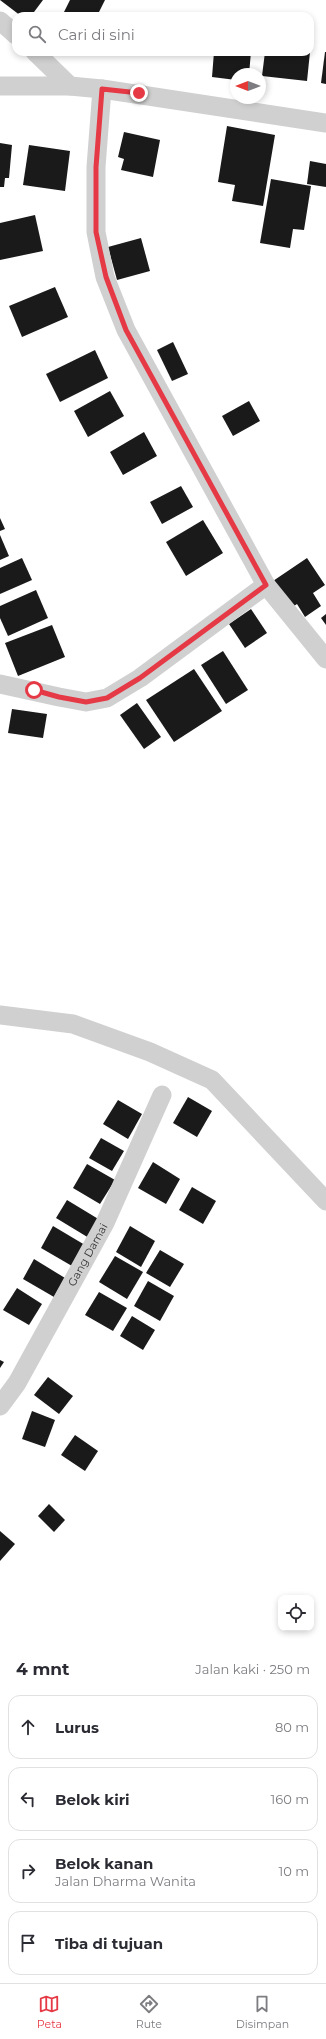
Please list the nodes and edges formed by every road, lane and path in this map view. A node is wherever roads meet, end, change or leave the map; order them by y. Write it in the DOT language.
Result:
graph roads {
  1 [pos="0,22"];
  2 [pos="12,32"];
  3 [pos="39,56"];
  4 [pos="0,86"];
  5 [pos="70,86"];
  6 [pos="102,89"];
  7 [pos="326,123"];
  8 [pos="266,585"];
  9 [pos="326,659"];
  10 [pos="1,683"];
  11 [pos="0,1014"];
  12 [pos="162,1095"];
  13 [pos="326,1201"];
  14 [pos="0,1406"];
  1 -- 2 [label="street"];
  3 -- 5 [label="street"];
  4 -- 5 [label="street"];
  5 -- 6 [label="street"];
  6 -- 7 [label="street"];
  6 -- 8 [label="street"];
  8 -- 9 [label="street"];
  8 -- 10 [label="street"];
  11 -- 13 [label="street"];
  12 -- 14 [label="street, Gang Damai"];
}
